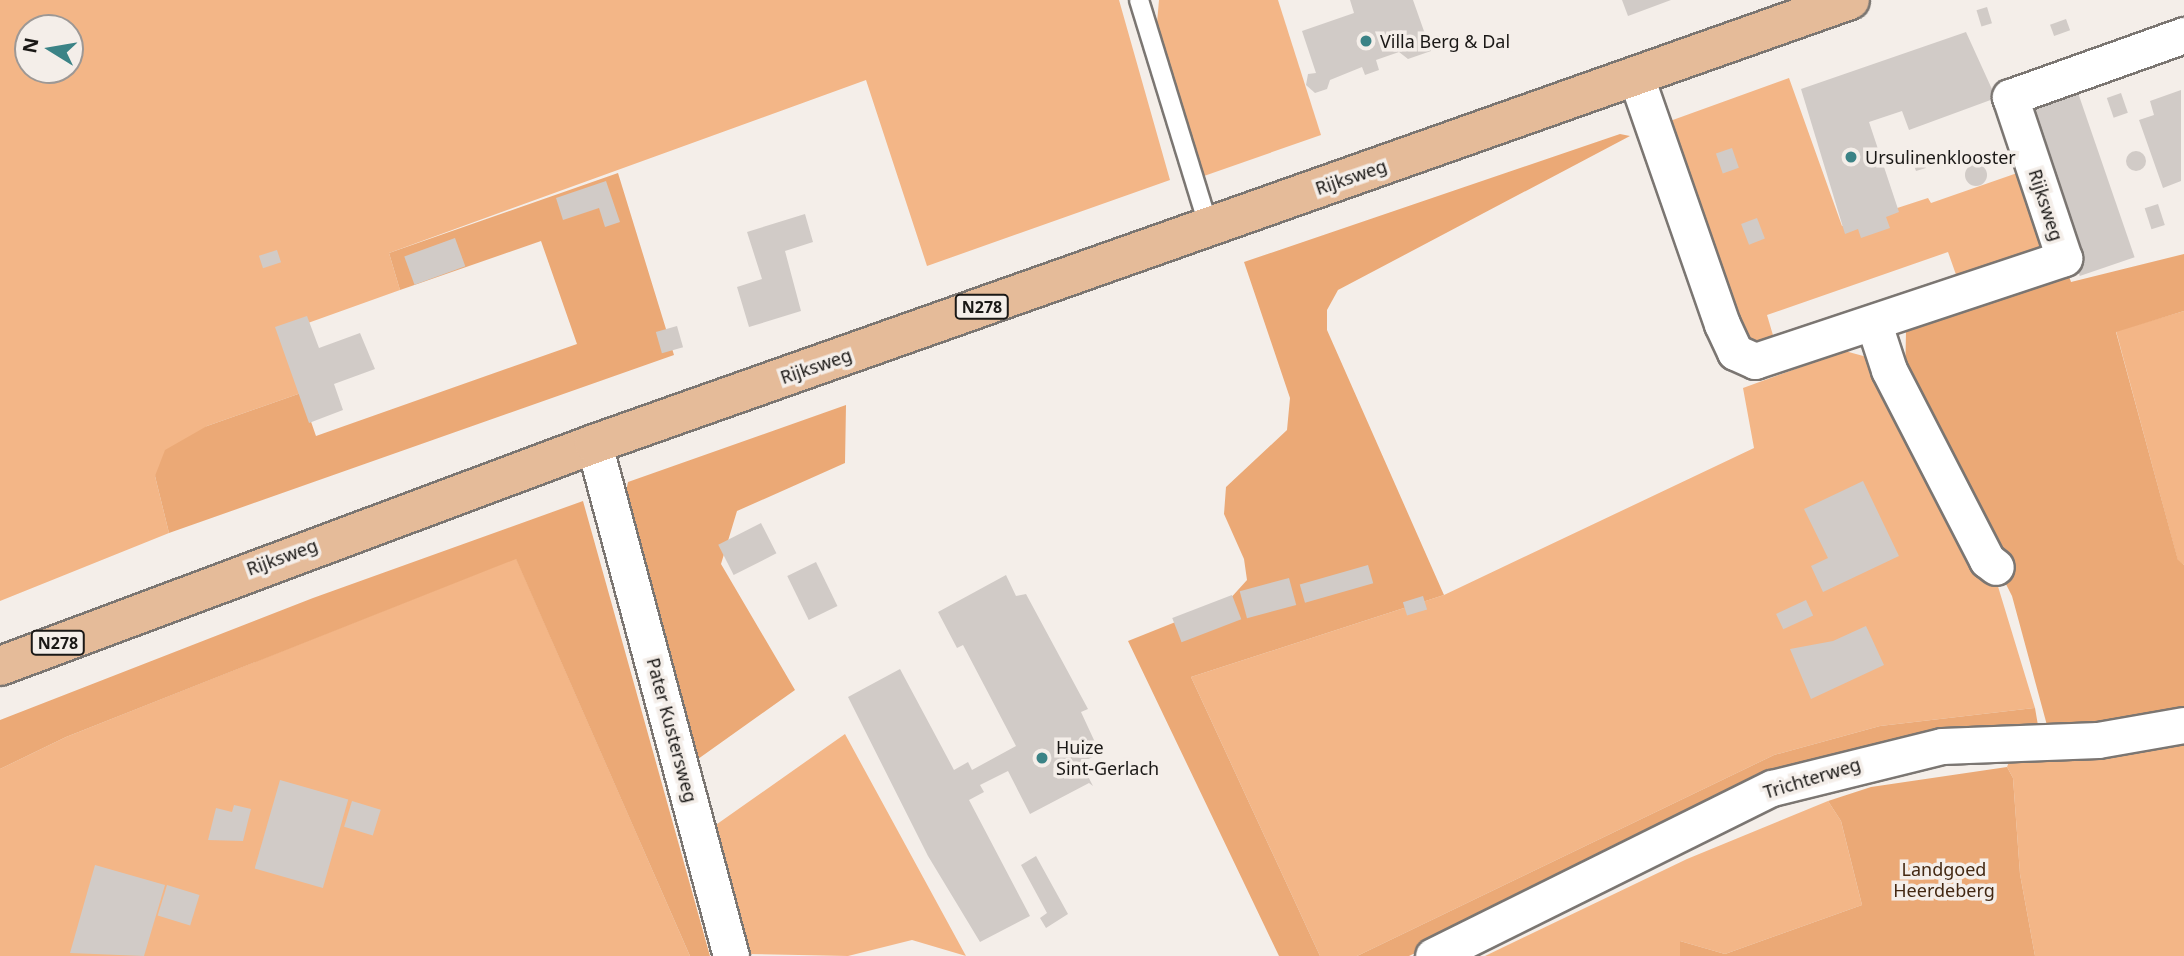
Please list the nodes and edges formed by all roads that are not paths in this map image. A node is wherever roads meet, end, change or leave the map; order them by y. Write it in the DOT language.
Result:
graph roads {
  1 [pos="1139,0"];
  2 [pos="1850,0"];
  3 [pos="2184,35"];
  4 [pos="1636,76"];
  5 [pos="1209,228"];
  6 [pos="1874,324"];
  7 [pos="594,444"];
  8 [pos="1996,568"];
  9 [pos="0,666"];
  10 [pos="2184,725"];
  11 [pos="731,956"];
  12 [pos="1433,956"];
  1 -- 5 [label="lane"];
  2 -- 4 [label="main road, Rijksweg / N278"];
  3 -- 6 [label="street, Rijksweg"];
  4 -- 5 [label="main road, Rijksweg / N278"];
  4 -- 6 [label="street, Rijksweg"];
  5 -- 7 [label="main road, Rijksweg / N278"];
  6 -- 8 [label="street"];
  7 -- 9 [label="main road, Rijksweg / N278"];
  7 -- 11 [label="street, Pater Kustersweg"];
  10 -- 12 [label="street, Trichterweg"];
}
